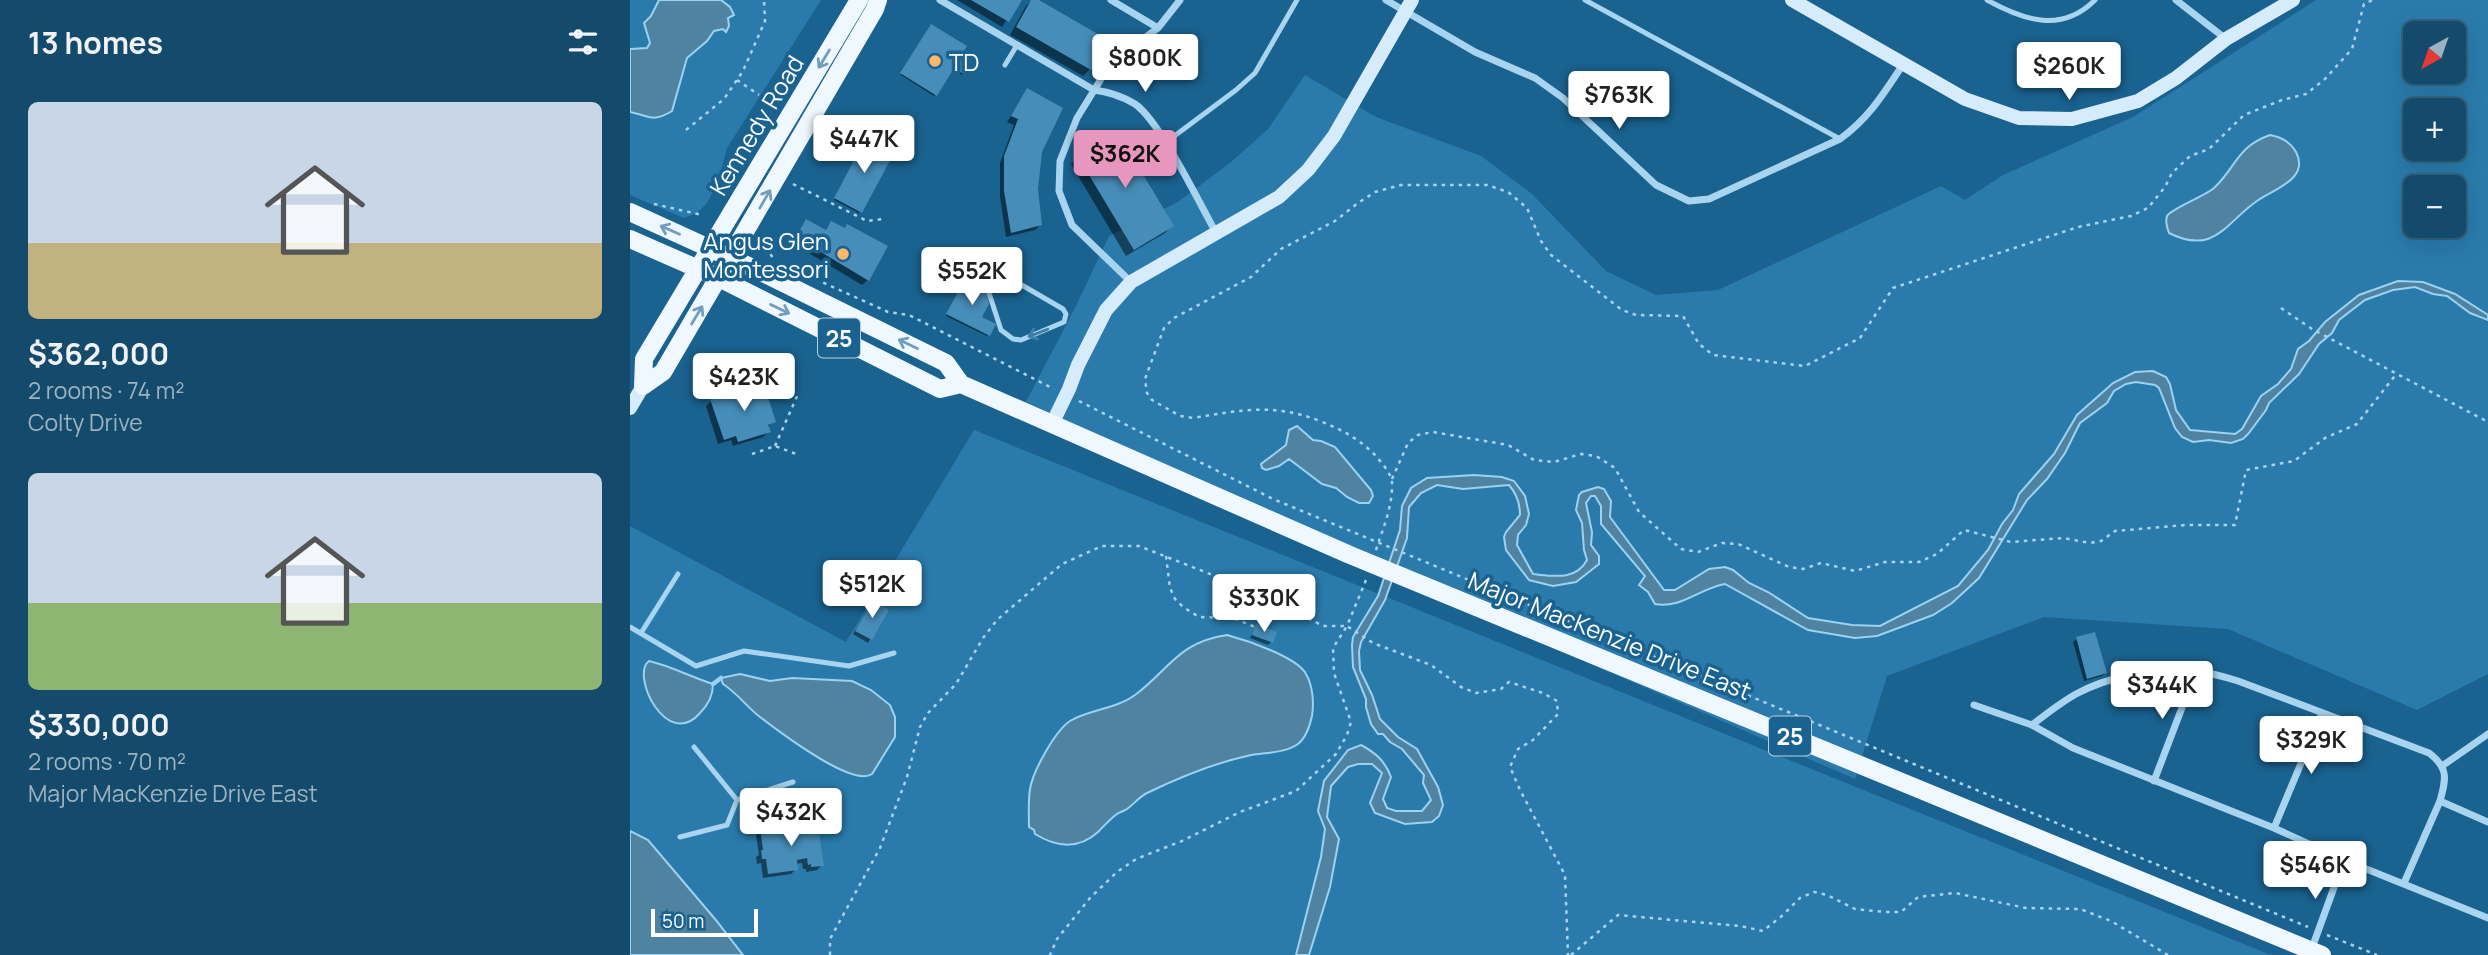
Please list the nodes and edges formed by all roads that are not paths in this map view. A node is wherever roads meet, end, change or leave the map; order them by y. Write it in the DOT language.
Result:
graph roads {
  1 [pos="859,0"];
  2 [pos="878,0"];
  3 [pos="940,0"];
  4 [pos="1111,0"];
  5 [pos="1180,0"];
  6 [pos="1297,0"];
  7 [pos="1386,0"];
  8 [pos="1585,0"];
  9 [pos="1793,0"];
  10 [pos="1987,0"];
  11 [pos="2095,0"];
  12 [pos="2176,0"];
  13 [pos="2293,0"];
  14 [pos="1409,6"];
  15 [pos="1158,27"];
  16 [pos="2226,39"];
  17 [pos="1017,45"];
  18 [pos="1904,62"];
  19 [pos="1005,65"];
  20 [pos="1094,90"];
  21 [pos="1840,139"];
  22 [pos="1165,143"];
  23 [pos="630,212"];
  24 [pos="1215,231"];
  25 [pos="630,239"];
  26 [pos="710,249"];
  27 [pos="731,258"];
  28 [pos="979,262"];
  29 [pos="698,269"];
  30 [pos="719,278"];
  31 [pos="1130,282"];
  32 [pos="1020,284"];
  33 [pos="961,384"];
  34 [pos="643,386"];
  35 [pos="630,408"];
  36 [pos="1052,424"];
  37 [pos="678,574"];
  38 [pos="630,627"];
  39 [pos="641,634"];
  40 [pos="894,653"];
  41 [pos="2196,671"];
  42 [pos="1974,705"];
  43 [pos="2322,713"];
  44 [pos="2032,725"];
  45 [pos="2488,734"];
  46 [pos="694,747"];
  47 [pos="2442,765"];
  48 [pos="2154,780"];
  49 [pos="793,782"];
  50 [pos="737,800"];
  51 [pos="2440,801"];
  52 [pos="2488,822"];
  53 [pos="2274,828"];
  54 [pos="680,837"];
  55 [pos="2344,860"];
  56 [pos="2404,883"];
  57 [pos="2488,918"];
  58 [pos="2317,953"];
  1 -- 26 [label="main road, Kennedy Road, one-way"];
  27 -- 2 [label="main road, Kennedy Road, one-way"];
  3 -- 17 [label="street"];
  4 -- 15 [label="street"];
  5 -- 15 [label="street"];
  6 -- 22 [label="lane"];
  7 -- 14 [label="street"];
  8 -- 21 [label="lane"];
  9 -- 18 [label="street"];
  10 -- 11 [label="lane"];
  12 -- 16 [label="street"];
  13 -- 16 [label="street"];
  14 -- 21 [label="street"];
  14 -- 24 [label="street"];
  15 -- 20 [label="street"];
  16 -- 18 [label="street"];
  17 -- 19 [label="lane"];
  17 -- 20 [label="street"];
  18 -- 21 [label="street"];
  20 -- 22 [label="street"];
  20 -- 31 [label="street"];
  22 -- 24 [label="street"];
  26 -- 23 [label="main road, Major MacKenzie Drive East / 25, one-way"];
  24 -- 31 [label="street"];
  25 -- 29 [label="main road, Major MacKenzie Drive East / 25"];
  26 -- 27 [label="main road, Major MacKenzie Drive East / 25"];
  26 -- 29 [label="main road, Kennedy Road"];
  27 -- 30 [label="main road, Kennedy Road"];
  33 -- 27 [label="main road, Major MacKenzie Drive East / 25, one-way"];
  32 -- 28 [label="lane, one-way"];
  29 -- 30 [label="main road, Major MacKenzie Drive East / 25"];
  29 -- 34 [label="main road, Kennedy Road"];
  30 -- 33 [label="main road, Major MacKenzie Drive East / 25, one-way"];
  34 -- 30 [label="main road, Kennedy Road, one-way"];
  31 -- 36 [label="street"];
  33 -- 36 [label="main road, Major MacKenzie Drive East / 25"];
  34 -- 35 [label="street, Kennedy Road"];
  36 -- 58 [label="main road, Major MacKenzie Drive East / 25"];
  37 -- 39 [label="lane"];
  38 -- 39 [label="lane"];
  39 -- 40 [label="lane"];
  41 -- 43 [label="street"];
  41 -- 44 [label="street"];
  41 -- 48 [label="street"];
  42 -- 44 [label="street"];
  43 -- 47 [label="street"];
  43 -- 53 [label="street"];
  44 -- 48 [label="street"];
  45 -- 47 [label="street"];
  46 -- 50 [label="lane"];
  47 -- 51 [label="street"];
  48 -- 53 [label="street"];
  49 -- 50 [label="lane"];
  50 -- 54 [label="lane"];
  51 -- 52 [label="street"];
  51 -- 56 [label="street"];
  53 -- 55 [label="street"];
  55 -- 56 [label="street"];
  55 -- 58 [label="street"];
  56 -- 57 [label="street"];
}
